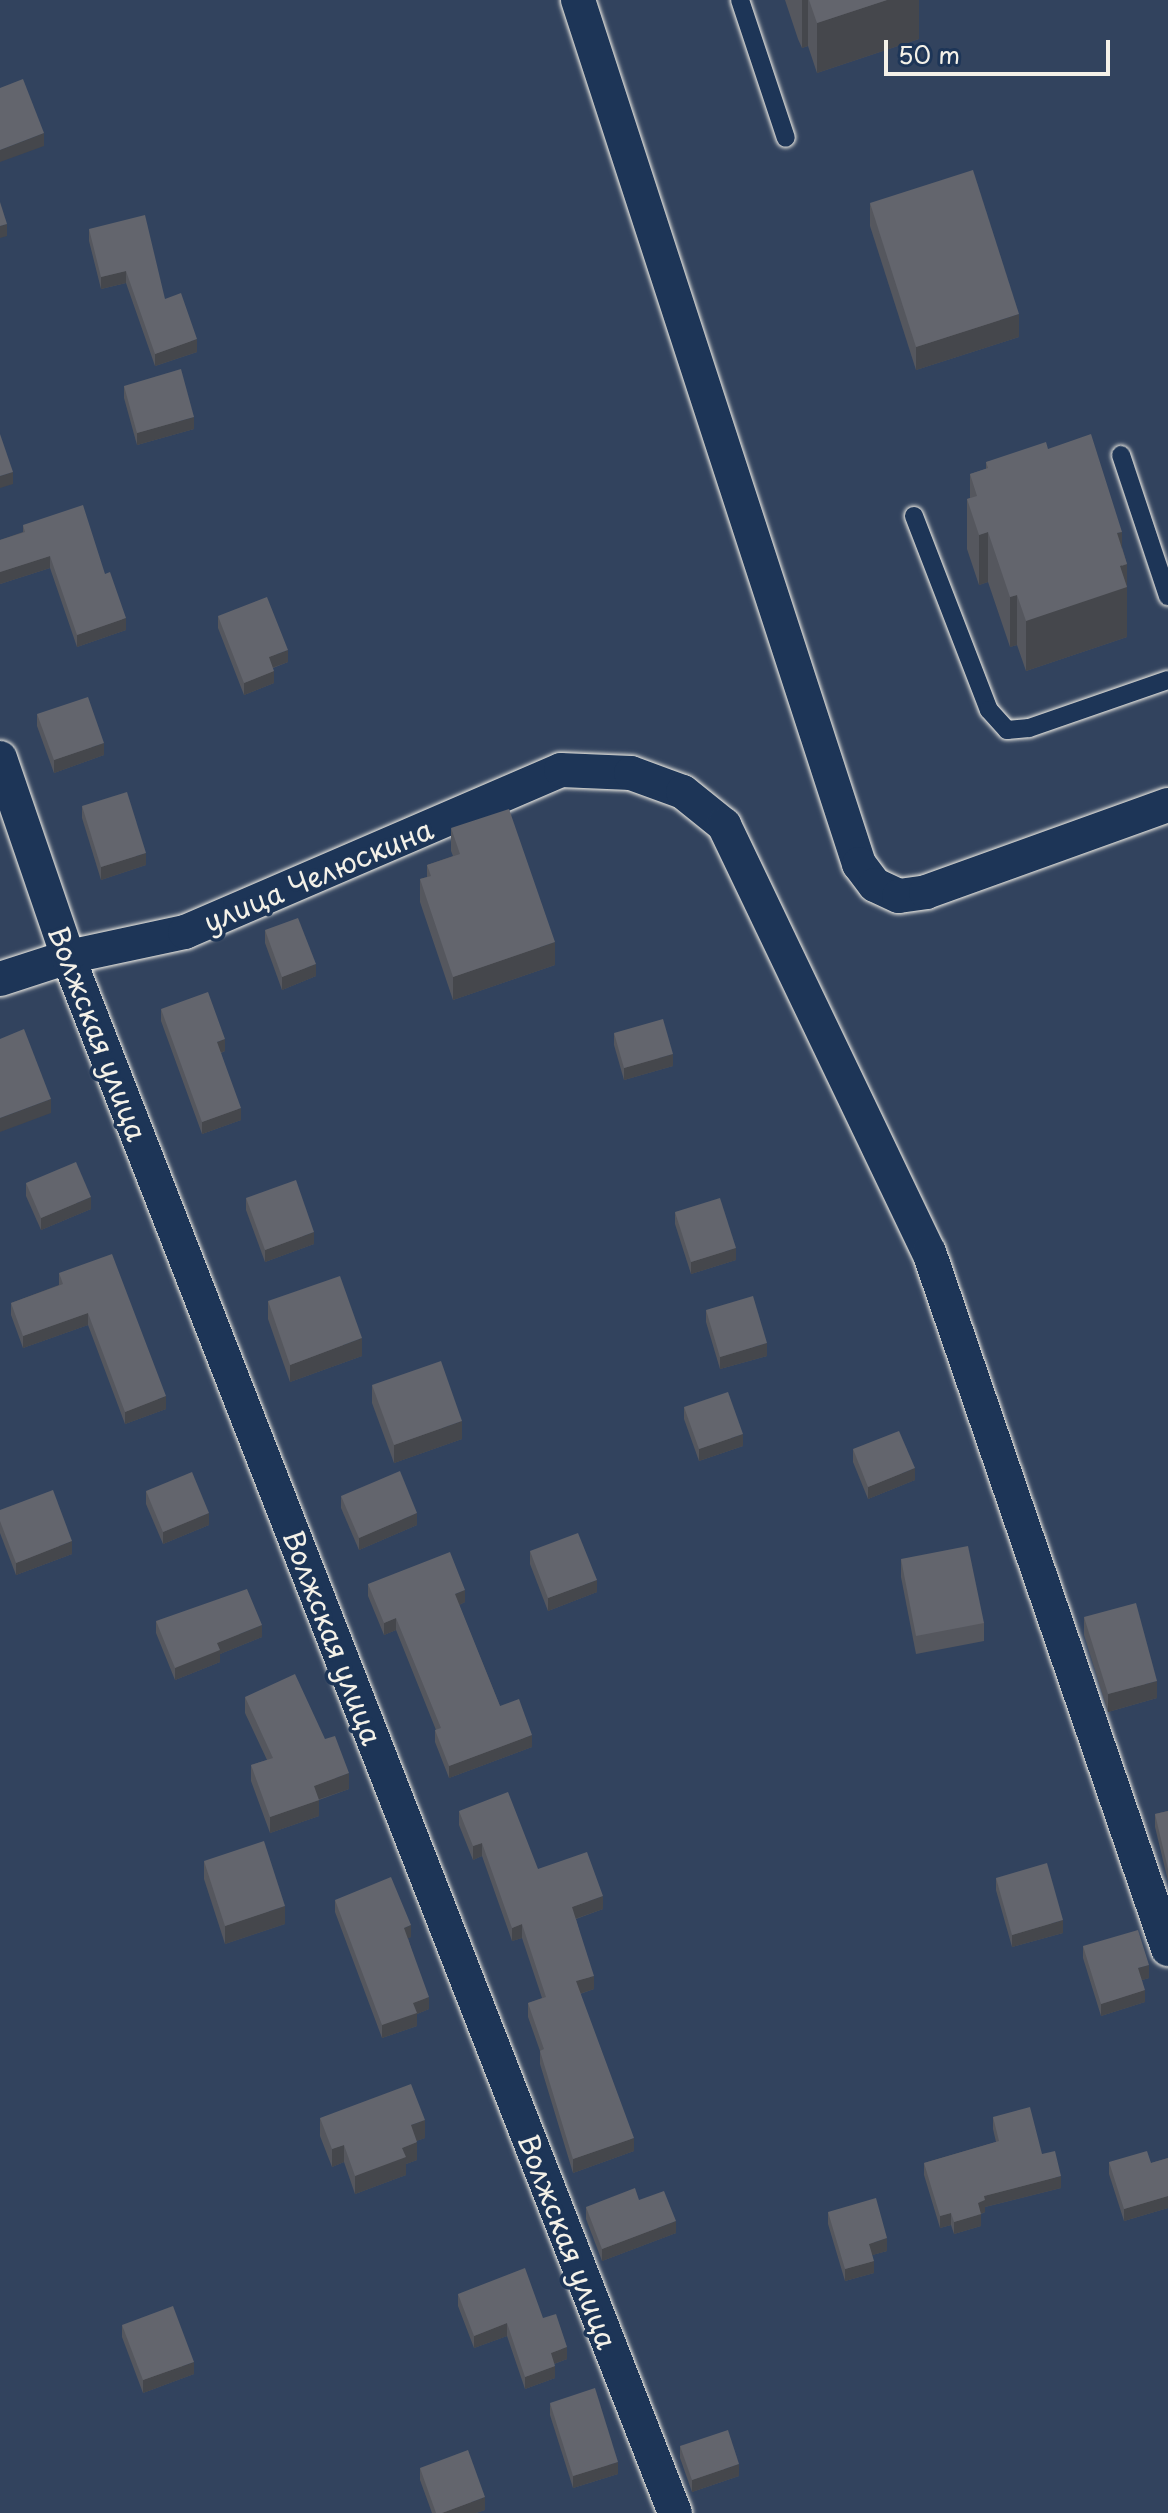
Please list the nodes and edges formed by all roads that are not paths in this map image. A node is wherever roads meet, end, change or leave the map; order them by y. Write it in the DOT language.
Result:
graph roads {
  1 [pos="578,0"];
  2 [pos="740,0"];
  3 [pos="786,138"];
  4 [pos="1121,455"];
  5 [pos="914,516"];
  6 [pos="1168,596"];
  7 [pos="1168,680"];
  8 [pos="0,758"];
  9 [pos="1168,805"];
  10 [pos="68,957"];
  11 [pos="0,979"];
  12 [pos="1168,1949"];
  13 [pos="675,2513"];
  1 -- 9 [label="street"];
  2 -- 3 [label="lane"];
  4 -- 6 [label="lane"];
  5 -- 7 [label="lane"];
  8 -- 10 [label="street, Волжская улица"];
  10 -- 11 [label="street, улица Челюскина"];
  10 -- 12 [label="street, улица Челюскина"];
  10 -- 13 [label="street, Волжская улица"];
}
